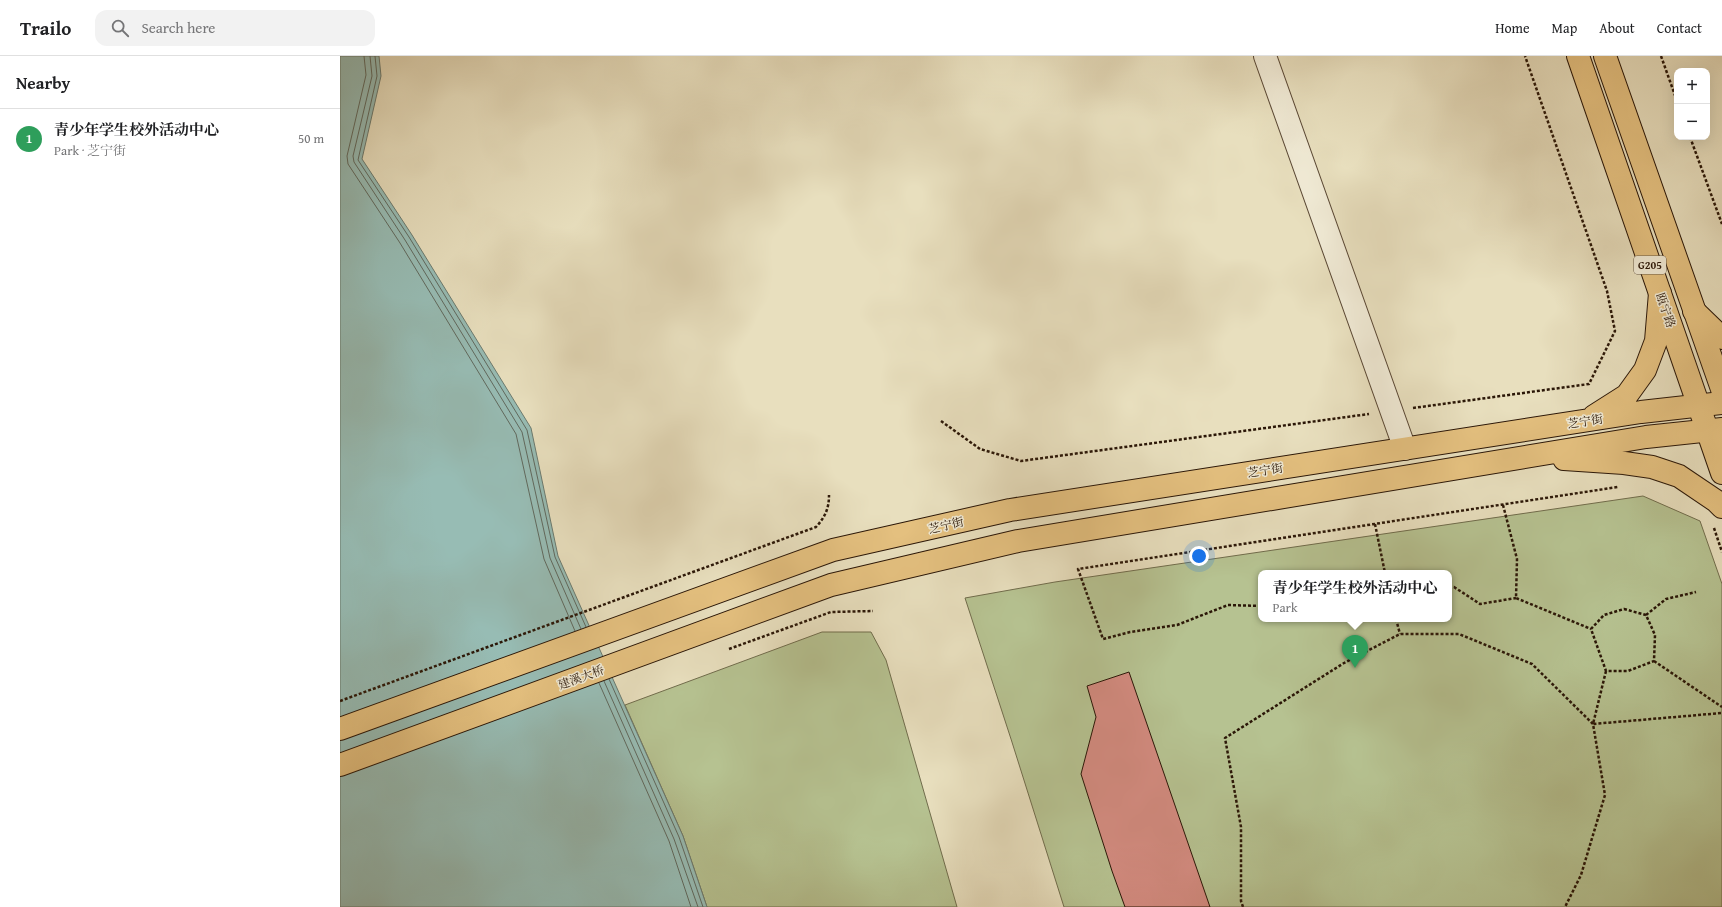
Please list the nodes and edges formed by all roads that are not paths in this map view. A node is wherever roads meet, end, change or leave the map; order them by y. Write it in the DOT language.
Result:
graph roads {
  1 [pos="1265,56"];
  2 [pos="1578,56"];
  3 [pos="1605,56"];
  4 [pos="1660,293"];
  5 [pos="1694,311"];
  6 [pos="1722,338"];
  7 [pos="1722,389"];
  8 [pos="1722,403"];
  9 [pos="1699,406"];
  10 [pos="1587,421"];
  11 [pos="1715,429"];
  12 [pos="1405,449"];
  13 [pos="1525,457"];
  14 [pos="1722,473"];
  15 [pos="1722,507"];
  16 [pos="340,729"];
  17 [pos="340,765"];
  1 -- 12 [label="street"];
  2 -- 4 [label="main road, 瓯宁路 / G205"];
  3 -- 5 [label="main road, G205"];
  4 -- 9 [label="main road, 瓯宁路 / G205"];
  4 -- 10 [label="main road"];
  5 -- 6 [label="main road"];
  5 -- 7 [label="main road, G205"];
  8 -- 9 [label="main road, 芝宁街"];
  9 -- 10 [label="main road, 芝宁街"];
  9 -- 11 [label="main road, 瓯宁路 / G205"];
  10 -- 12 [label="main road, 芝宁街"];
  11 -- 13 [label="main road"];
  11 -- 14 [label="main road, 瓯宁路 / G205"];
  12 -- 16 [label="main road, 芝宁街"];
  13 -- 15 [label="main road"];
  13 -- 17 [label="main road, 建溪大桥"];
}
